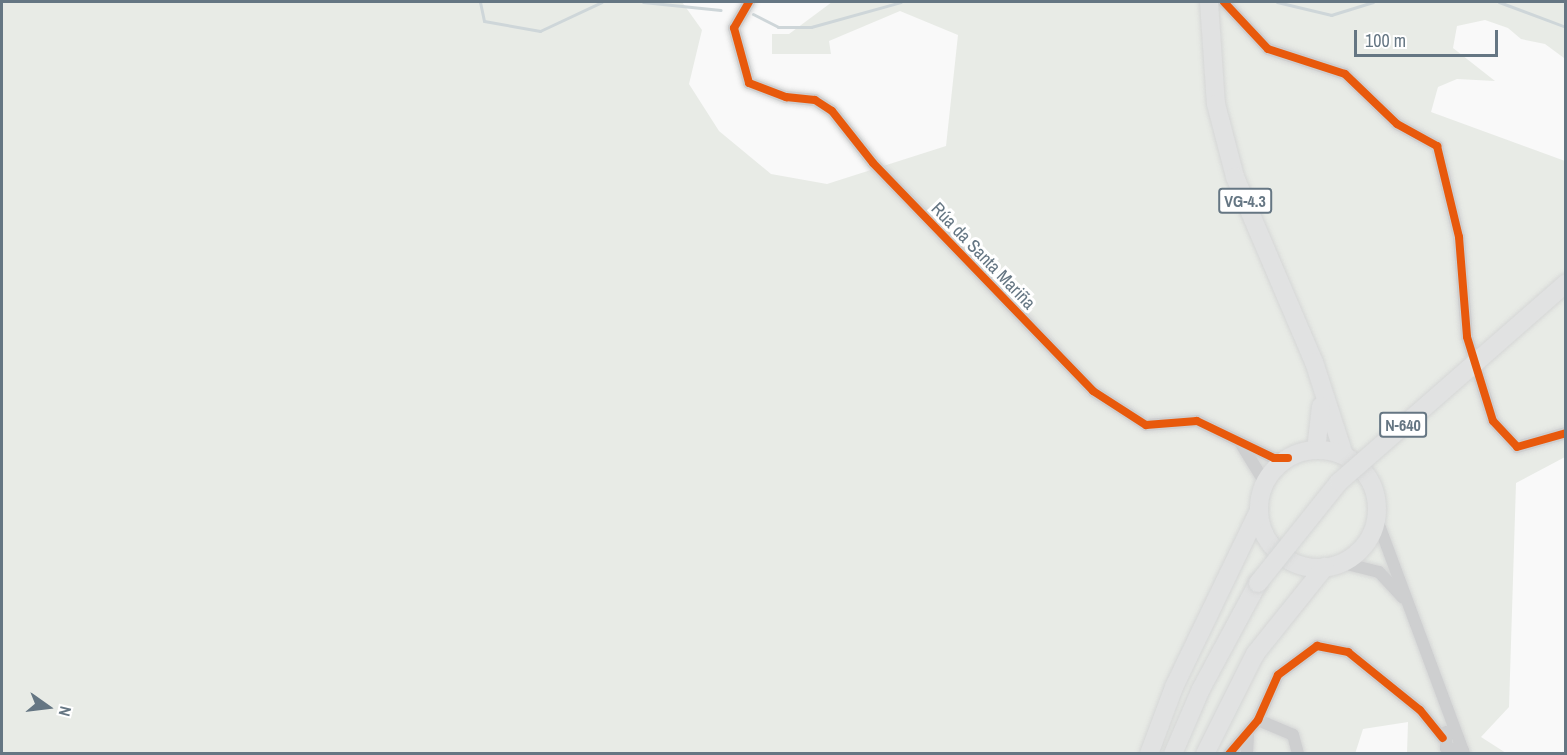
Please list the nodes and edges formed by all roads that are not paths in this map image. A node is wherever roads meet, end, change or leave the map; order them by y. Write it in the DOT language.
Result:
graph roads {
  1 [pos="749,2"];
  2 [pos="1209,2"];
  3 [pos="1224,2"];
  4 [pos="1566,283"];
  5 [pos="1314,362"];
  6 [pos="1230,433"];
  7 [pos="1566,433"];
  8 [pos="1316,450"];
  9 [pos="1344,455"];
  10 [pos="1288,458"];
  11 [pos="1265,483"];
  12 [pos="1259,510"];
  13 [pos="1376,517"];
  14 [pos="1342,562"];
  15 [pos="1325,567"];
  16 [pos="1413,617"];
  17 [pos="1258,720"];
  18 [pos="1454,725"];
  19 [pos="1248,735"];
  20 [pos="1445,746"];
  21 [pos="1463,752"];
  22 [pos="1149,753"];
  23 [pos="1173,753"];
  24 [pos="1205,753"];
  25 [pos="1229,753"];
  26 [pos="1247,753"];
  27 [pos="1298,753"];
  1 -- 6 [label="street, Rúa da Santa Mariña"];
  2 -- 5 [label="highway, VG-4.3"];
  3 -- 7 [label="street"];
  4 -- 23 [label="highway, N-640, bridge"];
  5 -- 8 [label="highway, VG-4.3"];
  5 -- 9 [label="highway, VG-4.3"];
  6 -- 10 [label="street, Rúa da Santa Mariña"];
  6 -- 11 [label="street, Rúa da Santa Mariña"];
  8 -- 9 [label="highway"];
  8 -- 10 [label="highway"];
  9 -- 13 [label="highway"];
  10 -- 11 [label="highway"];
  11 -- 12 [label="highway"];
  12 -- 15 [label="highway"];
  12 -- 22 [label="highway"];
  13 -- 14 [label="highway"];
  13 -- 16 [label="street"];
  14 -- 15 [label="highway"];
  14 -- 16 [label="street"];
  15 -- 24 [label="highway"];
  16 -- 18 [label="street"];
  17 -- 19 [label="street"];
  17 -- 20 [label="street"];
  17 -- 27 [label="street"];
  18 -- 20 [label="street"];
  18 -- 21 [label="street"];
  19 -- 25 [label="street"];
  19 -- 26 [label="street"];
  20 -- 21 [label="street"];
}
